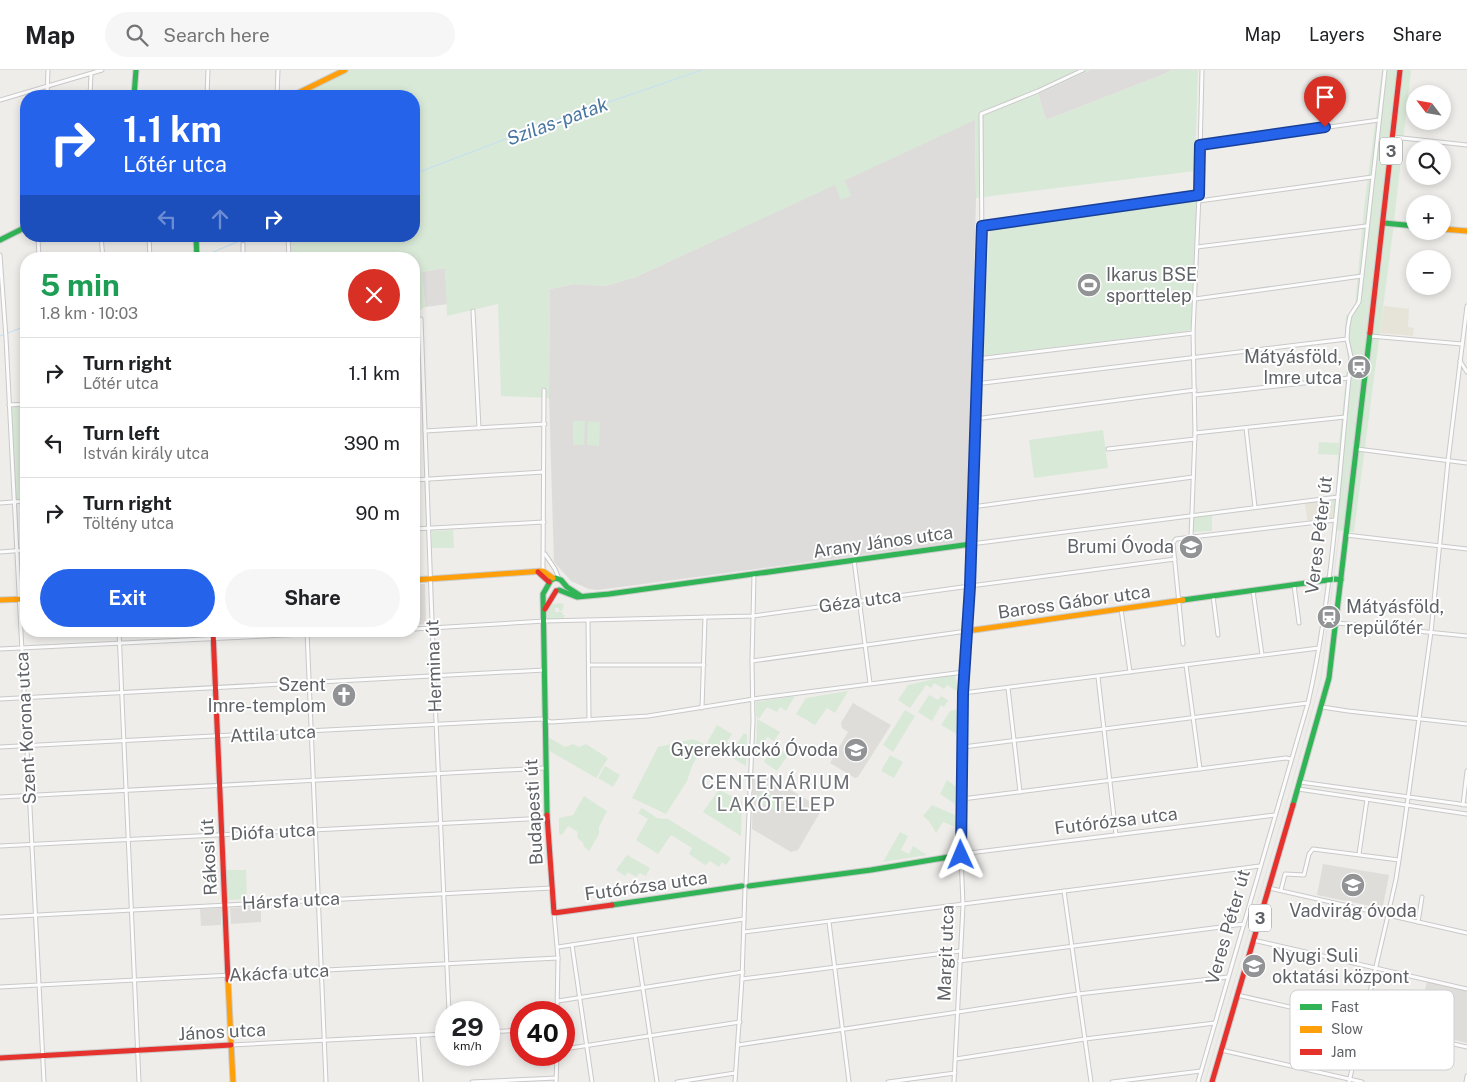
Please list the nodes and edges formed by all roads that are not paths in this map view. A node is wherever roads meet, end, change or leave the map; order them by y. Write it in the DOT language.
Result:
graph roads {
  1 [pos="48,70"];
  2 [pos="102,70"];
  3 [pos="136,70"];
  4 [pos="208,70"];
  5 [pos="278,70"];
  6 [pos="345,70"];
  7 [pos="1083,70"];
  8 [pos="1202,70"];
  9 [pos="1385,70"];
  10 [pos="1400,70"];
  11 [pos="338,72"];
  12 [pos="90,74"];
  13 [pos="47,86"];
  14 [pos="34,90"];
  15 [pos="47,90"];
  16 [pos="90,90"];
  17 [pos="134,90"];
  18 [pos="207,90"];
  19 [pos="277,90"];
  20 [pos="304,90"];
  21 [pos="20,94"];
  22 [pos="0,100"];
  23 [pos="1379,120"];
  24 [pos="1392,137"];
  25 [pos="1200,145"];
  26 [pos="1467,145"];
  27 [pos="1372,177"];
  28 [pos="1199,195"];
  29 [pos="1199,201"];
  30 [pos="1384,223"];
  31 [pos="1406,225"];
  32 [pos="982,226"];
  33 [pos="1366,226"];
  34 [pos="20,230"];
  35 [pos="1451,230"];
  36 [pos="1467,231"];
  37 [pos="0,240"];
  38 [pos="243,244"];
  39 [pos="1197,247"];
  40 [pos="244,252"];
  41 [pos="0,255"];
  42 [pos="1362,276"];
  43 [pos="1195,299"];
  44 [pos="1467,306"];
  45 [pos="473,311"];
  46 [pos="420,319"];
  47 [pos="1466,329"];
  48 [pos="1193,333"];
  49 [pos="1370,336"];
  50 [pos="1347,339"];
  51 [pos="1462,344"];
  52 [pos="1194,357"];
  53 [pos="977,359"];
  54 [pos="1460,361"];
  55 [pos="1467,372"];
  56 [pos="1349,378"];
  57 [pos="976,384"];
  58 [pos="544,390"];
  59 [pos="1195,390"];
  60 [pos="1195,395"];
  61 [pos="20,404"];
  62 [pos="9,405"];
  63 [pos="1345,417"];
  64 [pos="974,419"];
  65 [pos="545,424"];
  66 [pos="479,428"];
  67 [pos="1246,428"];
  68 [pos="425,431"];
  69 [pos="1196,433"];
  70 [pos="1195,439"];
  71 [pos="1108,449"];
  72 [pos="1357,449"];
  73 [pos="1448,461"];
  74 [pos="1467,463"];
  75 [pos="544,472"];
  76 [pos="1194,477"];
  77 [pos="426,479"];
  78 [pos="420,480"];
  79 [pos="1338,496"];
  80 [pos="14,502"];
  81 [pos="20,502"];
  82 [pos="0,503"];
  83 [pos="972,507"];
  84 [pos="1255,507"];
  85 [pos="1192,515"];
  86 [pos="1335,520"];
  87 [pos="544,522"];
  88 [pos="428,528"];
  89 [pos="420,529"];
  90 [pos="1346,535"];
  91 [pos="1191,537"];
  92 [pos="971,544"];
  93 [pos="1440,546"];
  94 [pos="1467,549"];
  95 [pos="16,550"];
  96 [pos="20,550"];
  97 [pos="0,552"];
  98 [pos="544,552"];
  99 [pos="1175,559"];
  100 [pos="854,560"];
  101 [pos="541,571"];
  102 [pos="754,574"];
  103 [pos="430,579"];
  104 [pos="420,580"];
  105 [pos="553,580"];
  106 [pos="1328,580"];
  107 [pos="1341,580"];
  108 [pos="562,584"];
  109 [pos="1294,585"];
  110 [pos="970,586"];
  111 [pos="557,591"];
  112 [pos="1253,591"];
  113 [pos="581,596"];
  114 [pos="1213,596"];
  115 [pos="19,599"];
  116 [pos="0,600"];
  117 [pos="859,601"];
  118 [pos="1179,601"];
  119 [pos="1121,609"];
  120 [pos="544,610"];
  121 [pos="20,615"];
  122 [pos="753,616"];
  123 [pos="705,617"];
  124 [pos="588,620"];
  125 [pos="544,621"];
  126 [pos="1299,623"];
  127 [pos="1337,623"];
  128 [pos="432,627"];
  129 [pos="420,628"];
  130 [pos="967,631"];
  131 [pos="1431,632"];
  132 [pos="1218,635"];
  133 [pos="1467,636"];
  134 [pos="21,637"];
  135 [pos="119,637"];
  136 [pos="229,637"];
  137 [pos="307,637"];
  138 [pos="213,638"];
  139 [pos="119,643"];
  140 [pos="1183,644"];
  141 [pos="864,645"];
  142 [pos="22,648"];
  143 [pos="1319,648"];
  144 [pos="0,649"];
  145 [pos="1262,655"];
  146 [pos="752,661"];
  147 [pos="589,665"];
  148 [pos="704,665"];
  149 [pos="1186,665"];
  150 [pos="545,670"];
  151 [pos="964,672"];
  152 [pos="1130,672"];
  153 [pos="434,676"];
  154 [pos="1098,677"];
  155 [pos="309,682"];
  156 [pos="870,684"];
  157 [pos="216,688"];
  158 [pos="1008,688"];
  159 [pos="122,692"];
  160 [pos="963,693"];
  161 [pos="25,698"];
  162 [pos="0,699"];
  163 [pos="752,700"];
  164 [pos="1308,702"];
  165 [pos="1322,707"];
  166 [pos="702,708"];
  167 [pos="1193,717"];
  168 [pos="1420,718"];
  169 [pos="589,720"];
  170 [pos="545,721"];
  171 [pos="1467,724"];
  172 [pos="436,725"];
  173 [pos="1104,728"];
  174 [pos="311,732"];
  175 [pos="218,737"];
  176 [pos="1014,740"];
  177 [pos="125,741"];
  178 [pos="27,746"];
  179 [pos="0,748"];
  180 [pos="963,748"];
  181 [pos="1291,759"];
  182 [pos="545,768"];
  183 [pos="1200,769"];
  184 [pos="1467,770"];
  185 [pos="438,774"];
  186 [pos="1110,780"];
  187 [pos="313,781"];
  188 [pos="1300,782"];
  189 [pos="220,785"];
  190 [pos="1298,789"];
  191 [pos="127,790"];
  192 [pos="1020,792"];
  193 [pos="30,796"];
  194 [pos="0,797"];
  195 [pos="1408,798"];
  196 [pos="961,799"];
  197 [pos="1367,799"];
  198 [pos="1407,805"];
  199 [pos="1465,805"];
  200 [pos="1467,814"];
  201 [pos="1275,815"];
  202 [pos="547,818"];
  203 [pos="441,823"];
  204 [pos="316,830"];
  205 [pos="222,834"];
  206 [pos="1116,835"];
  207 [pos="128,840"];
  208 [pos="32,845"];
  209 [pos="0,846"];
  210 [pos="961,854"];
  211 [pos="1359,854"];
  212 [pos="1399,860"];
  213 [pos="1260,866"];
  214 [pos="745,886"];
  215 [pos="552,888"];
  216 [pos="1269,888"];
  217 [pos="1281,890"];
  218 [pos="1064,891"];
  219 [pos="444,894"];
  220 [pos="1422,897"];
  221 [pos="319,900"];
  222 [pos="225,905"];
  223 [pos="963,905"];
  224 [pos="131,910"];
  225 [pos="554,913"];
  226 [pos="36,915"];
  227 [pos="1388,915"];
  228 [pos="0,917"];
  229 [pos="744,919"];
  230 [pos="829,922"];
  231 [pos="1418,922"];
  232 [pos="1244,924"];
  233 [pos="744,932"];
  234 [pos="1467,933"];
  235 [pos="635,936"];
  236 [pos="1253,940"];
  237 [pos="572,945"];
  238 [pos="1071,945"];
  239 [pos="558,947"];
  240 [pos="960,951"];
  241 [pos="558,958"];
  242 [pos="959,960"];
  243 [pos="447,964"];
  244 [pos="835,967"];
  245 [pos="1376,968"];
  246 [pos="320,970"];
  247 [pos="743,972"];
  248 [pos="228,975"];
  249 [pos="1228,977"];
  250 [pos="742,979"];
  251 [pos="134,980"];
  252 [pos="39,985"];
  253 [pos="0,987"];
  254 [pos="643,988"];
  255 [pos="1467,989"];
  256 [pos="1371,990"];
  257 [pos="1078,994"];
  258 [pos="1237,995"];
  259 [pos="580,997"];
  260 [pos="449,1001"];
  261 [pos="558,1001"];
  262 [pos="1290,1007"];
  263 [pos="958,1012"];
  264 [pos="740,1022"];
  265 [pos="1215,1023"];
  266 [pos="842,1028"];
  267 [pos="435,1035"];
  268 [pos="418,1036"];
  269 [pos="650,1037"];
  270 [pos="1085,1039"];
  271 [pos="324,1041"];
  272 [pos="1454,1044"];
  273 [pos="587,1045"];
  274 [pos="738,1045"];
  275 [pos="231,1046"];
  276 [pos="575,1047"];
  277 [pos="1467,1047"];
  278 [pos="137,1050"];
  279 [pos="1221,1050"];
  280 [pos="42,1056"];
  281 [pos="0,1058"];
  282 [pos="956,1059"];
  283 [pos="557,1066"];
  284 [pos="1290,1067"];
  285 [pos="1304,1070"];
  286 [pos="1201,1071"];
  287 [pos="736,1073"];
  288 [pos="955,1073"];
  289 [pos="1467,1076"];
  290 [pos="556,1080"];
  291 [pos="1350,1081"];
  292 [pos="44,1082"];
  293 [pos="139,1082"];
  294 [pos="233,1082"];
  295 [pos="326,1082"];
  296 [pos="421,1082"];
  297 [pos="472,1082"];
  298 [pos="592,1082"];
  299 [pos="657,1082"];
  300 [pos="677,1082"];
  301 [pos="735,1082"];
  302 [pos="849,1082"];
  303 [pos="888,1082"];
  304 [pos="954,1082"];
  305 [pos="1091,1082"];
  306 [pos="1112,1082"];
  307 [pos="1198,1082"];
  308 [pos="1212,1082"];
  309 [pos="1362,1082"];
  310 [pos="1466,1082"];
  1 -- 13 [label="street"];
  2 -- 12 [label="street"];
  3 -- 17 [label="street"];
  4 -- 18 [label="street"];
  5 -- 19 [label="street"];
  6 -- 11 [label="street"];
  7 -- 32 [label="street, Margit utca"];
  8 -- 25 [label="street"];
  9 -- 23 [label="street, Veres Péter út"];
  10 -- 24 [label="street, Veres Péter út / 3"];
  11 -- 20 [label="street"];
  12 -- 13 [label="street"];
  12 -- 16 [label="street"];
  13 -- 14 [label="street"];
  13 -- 15 [label="street"];
  21 -- 22 [label="street"];
  23 -- 25 [label="street"];
  23 -- 27 [label="street, Veres Péter út"];
  24 -- 26 [label="street"];
  24 -- 30 [label="street, Veres Péter út / 3"];
  25 -- 28 [label="street"];
  27 -- 29 [label="street"];
  27 -- 33 [label="street, Veres Péter út"];
  28 -- 29 [label="street"];
  28 -- 32 [label="street"];
  29 -- 39 [label="street"];
  30 -- 31 [label="street"];
  30 -- 49 [label="street, Veres Péter út / 3"];
  32 -- 53 [label="street, Margit utca"];
  33 -- 39 [label="street"];
  33 -- 42 [label="street, Veres Péter út"];
  34 -- 37 [label="street"];
  35 -- 36 [label="street"];
  38 -- 40 [label="street"];
  39 -- 43 [label="street"];
  41 -- 62 [label="street, Szent Korona utca"];
  42 -- 43 [label="street"];
  42 -- 50 [label="street, Veres Péter út"];
  43 -- 48 [label="street"];
  44 -- 47 [label="street"];
  45 -- 66 [label="street"];
  46 -- 68 [label="street, Hermina út"];
  47 -- 51 [label="street"];
  48 -- 52 [label="street"];
  48 -- 53 [label="street"];
  49 -- 51 [label="street"];
  49 -- 72 [label="street, Veres Péter út / 3"];
  50 -- 52 [label="street"];
  50 -- 56 [label="street, Veres Péter út"];
  51 -- 54 [label="street"];
  52 -- 57 [label="street"];
  52 -- 59 [label="street"];
  53 -- 57 [label="street, Margit utca"];
  54 -- 55 [label="street"];
  54 -- 73 [label="street"];
  56 -- 60 [label="street"];
  56 -- 63 [label="street, Veres Péter út"];
  57 -- 64 [label="street, Margit utca"];
  58 -- 65 [label="street"];
  59 -- 60 [label="street"];
  59 -- 64 [label="street"];
  60 -- 69 [label="street"];
  61 -- 62 [label="street"];
  62 -- 80 [label="street, Szent Korona utca"];
  63 -- 67 [label="street"];
  63 -- 79 [label="street, Veres Péter út"];
  64 -- 83 [label="street, Margit utca"];
  65 -- 66 [label="street"];
  65 -- 75 [label="street"];
  66 -- 68 [label="street"];
  67 -- 69 [label="street"];
  67 -- 84 [label="street"];
  68 -- 77 [label="street, Hermina út"];
  69 -- 70 [label="street"];
  70 -- 71 [label="street"];
  70 -- 76 [label="street"];
  72 -- 73 [label="street"];
  72 -- 90 [label="street, Veres Péter út / 3"];
  73 -- 74 [label="street"];
  73 -- 93 [label="street"];
  75 -- 77 [label="street"];
  75 -- 87 [label="street"];
  76 -- 83 [label="street"];
  76 -- 85 [label="street"];
  77 -- 78 [label="street"];
  77 -- 88 [label="street, Hermina út"];
  79 -- 84 [label="street, Arany János utca"];
  79 -- 86 [label="street, Veres Péter út"];
  80 -- 81 [label="street"];
  80 -- 82 [label="street"];
  80 -- 95 [label="street, Szent Korona utca"];
  83 -- 92 [label="street, Margit utca"];
  84 -- 85 [label="street, Arany János utca"];
  85 -- 91 [label="street"];
  85 -- 92 [label="street, Arany János utca"];
  86 -- 91 [label="street"];
  86 -- 106 [label="street, Veres Péter út"];
  87 -- 88 [label="street"];
  87 -- 98 [label="street"];
  88 -- 89 [label="street"];
  88 -- 103 [label="street, Hermina út"];
  90 -- 93 [label="street"];
  90 -- 107 [label="street, Veres Péter út / 3"];
  91 -- 99 [label="street"];
  92 -- 100 [label="street, Arany János utca"];
  92 -- 110 [label="street, Margit utca"];
  93 -- 94 [label="street"];
  93 -- 131 [label="street"];
  95 -- 96 [label="street"];
  95 -- 97 [label="street"];
  95 -- 115 [label="street, Szent Korona utca"];
  98 -- 101 [label="street"];
  98 -- 105 [label="street"];
  99 -- 110 [label="street, Géza utca"];
  99 -- 118 [label="street"];
  100 -- 102 [label="street, Arany János utca"];
  100 -- 117 [label="street"];
  101 -- 103 [label="street"];
  101 -- 105 [label="street"];
  102 -- 113 [label="street, Arany János utca"];
  102 -- 122 [label="street"];
  103 -- 104 [label="street"];
  103 -- 128 [label="street, Hermina út"];
  105 -- 108 [label="street"];
  105 -- 111 [label="street"];
  105 -- 120 [label="street, Budapesti út"];
  106 -- 107 [label="street, Baross Gábor utca"];
  106 -- 109 [label="street, Baross Gábor utca"];
  106 -- 143 [label="street, Veres Péter út"];
  107 -- 127 [label="street, Veres Péter út / 3"];
  108 -- 111 [label="street"];
  108 -- 113 [label="street"];
  109 -- 112 [label="street, Baross Gábor utca"];
  109 -- 126 [label="street"];
  110 -- 117 [label="street, Géza utca"];
  110 -- 130 [label="street, Margit utca"];
  111 -- 113 [label="street, Arany János utca"];
  111 -- 120 [label="street"];
  112 -- 114 [label="street, Baross Gábor utca"];
  112 -- 145 [label="street"];
  114 -- 118 [label="street, Baross Gábor utca"];
  114 -- 132 [label="street"];
  115 -- 116 [label="street"];
  115 -- 121 [label="street, Szent Korona utca"];
  117 -- 122 [label="street, Géza utca"];
  117 -- 141 [label="street"];
  118 -- 119 [label="street, Baross Gábor utca"];
  118 -- 140 [label="street"];
  119 -- 130 [label="street, Baross Gábor utca"];
  119 -- 152 [label="street"];
  120 -- 125 [label="street, Budapesti út"];
  122 -- 123 [label="street, Géza utca"];
  122 -- 146 [label="street"];
  123 -- 124 [label="street, Géza utca"];
  123 -- 148 [label="street"];
  124 -- 125 [label="street, Géza utca"];
  124 -- 147 [label="street"];
  125 -- 128 [label="street, Géza utca"];
  125 -- 150 [label="street, Budapesti út"];
  127 -- 131 [label="street"];
  127 -- 165 [label="street, Veres Péter út / 3"];
  128 -- 129 [label="street, Géza utca"];
  128 -- 153 [label="street, Hermina út"];
  130 -- 141 [label="street, Baross Gábor utca"];
  130 -- 151 [label="street, Margit utca"];
  131 -- 133 [label="street"];
  131 -- 168 [label="street"];
  134 -- 142 [label="street, Szent Korona utca"];
  135 -- 139 [label="street"];
  136 -- 138 [label="street"];
  137 -- 155 [label="street"];
  138 -- 139 [label="street"];
  138 -- 157 [label="street, Rákosi út"];
  139 -- 142 [label="street"];
  139 -- 159 [label="street"];
  141 -- 146 [label="street, Baross Gábor utca"];
  141 -- 156 [label="street"];
  142 -- 144 [label="street"];
  142 -- 161 [label="street, Szent Korona utca"];
  143 -- 145 [label="street"];
  143 -- 164 [label="street, Veres Péter út"];
  145 -- 149 [label="street"];
  146 -- 163 [label="street"];
  147 -- 148 [label="street"];
  147 -- 169 [label="street"];
  148 -- 166 [label="street"];
  149 -- 152 [label="street"];
  149 -- 167 [label="street"];
  150 -- 153 [label="street"];
  150 -- 170 [label="street, Budapesti út"];
  151 -- 156 [label="street, Attila utca"];
  151 -- 160 [label="street, Margit utca"];
  152 -- 154 [label="street"];
  153 -- 155 [label="street"];
  153 -- 172 [label="street, Hermina út"];
  154 -- 158 [label="street"];
  154 -- 173 [label="street"];
  155 -- 157 [label="street"];
  155 -- 174 [label="street"];
  156 -- 163 [label="street, Attila utca"];
  157 -- 159 [label="street"];
  157 -- 175 [label="street, Rákosi út"];
  158 -- 160 [label="street"];
  158 -- 176 [label="street"];
  159 -- 161 [label="street"];
  159 -- 177 [label="street"];
  160 -- 180 [label="street, Margit utca"];
  161 -- 162 [label="street"];
  161 -- 178 [label="street, Szent Korona utca"];
  163 -- 166 [label="street, Attila utca"];
  163 -- 214 [label="street"];
  164 -- 167 [label="street"];
  164 -- 181 [label="street, Veres Péter út"];
  165 -- 168 [label="street"];
  165 -- 188 [label="street, Veres Péter út / 3"];
  166 -- 169 [label="street, Attila utca"];
  167 -- 173 [label="street"];
  167 -- 183 [label="street"];
  168 -- 171 [label="street"];
  168 -- 195 [label="street"];
  169 -- 170 [label="street, Attila utca"];
  170 -- 172 [label="street, Attila utca"];
  170 -- 182 [label="street, Budapesti út"];
  172 -- 174 [label="street, Attila utca"];
  172 -- 185 [label="street, Hermina út"];
  173 -- 176 [label="street"];
  173 -- 186 [label="street"];
  174 -- 175 [label="street, Attila utca"];
  174 -- 187 [label="street"];
  175 -- 177 [label="street, Attila utca"];
  175 -- 189 [label="street, Rákosi út"];
  176 -- 180 [label="street"];
  176 -- 192 [label="street"];
  177 -- 178 [label="street, Attila utca"];
  177 -- 191 [label="street"];
  178 -- 179 [label="street, Attila utca"];
  178 -- 193 [label="street, Szent Korona utca"];
  180 -- 196 [label="street, Margit utca"];
  181 -- 183 [label="street"];
  181 -- 201 [label="street, Veres Péter út"];
  182 -- 185 [label="street"];
  182 -- 202 [label="street, Budapesti út"];
  183 -- 186 [label="street"];
  184 -- 199 [label="street"];
  185 -- 187 [label="street"];
  185 -- 203 [label="street, Hermina út"];
  186 -- 192 [label="street"];
  186 -- 206 [label="street"];
  187 -- 189 [label="street"];
  187 -- 204 [label="street"];
  188 -- 190 [label="street, Veres Péter út / 3"];
  188 -- 195 [label="street"];
  189 -- 191 [label="street"];
  189 -- 205 [label="street, Rákosi út"];
  190 -- 197 [label="street"];
  190 -- 216 [label="street, Veres Péter út / 3"];
  191 -- 193 [label="street"];
  191 -- 207 [label="street"];
  192 -- 196 [label="street"];
  193 -- 194 [label="street"];
  193 -- 208 [label="street, Szent Korona utca"];
  195 -- 198 [label="street"];
  195 -- 199 [label="street"];
  196 -- 210 [label="street, Margit utca"];
  197 -- 198 [label="street"];
  197 -- 211 [label="street"];
  198 -- 200 [label="street"];
  198 -- 212 [label="street"];
  201 -- 206 [label="street, Futórózsa utca"];
  201 -- 213 [label="street, Veres Péter út"];
  202 -- 203 [label="street, Diófa utca"];
  202 -- 215 [label="street, Budapesti út"];
  203 -- 204 [label="street, Diófa utca"];
  203 -- 219 [label="street, Hermina út"];
  204 -- 205 [label="street, Diófa utca"];
  204 -- 221 [label="street"];
  205 -- 207 [label="street, Diófa utca"];
  205 -- 222 [label="street, Rákosi út"];
  206 -- 210 [label="street, Futórózsa utca"];
  207 -- 208 [label="street, Diófa utca"];
  207 -- 224 [label="street"];
  208 -- 209 [label="street, Diófa utca"];
  208 -- 226 [label="street, Szent Korona utca"];
  210 -- 214 [label="street, Futórózsa utca"];
  210 -- 223 [label="street, Margit utca"];
  211 -- 212 [label="street"];
  211 -- 217 [label="street"];
  212 -- 227 [label="street"];
  213 -- 218 [label="street"];
  213 -- 232 [label="street, Veres Péter út"];
  214 -- 225 [label="street, Futórózsa utca"];
  214 -- 229 [label="street"];
  215 -- 219 [label="street, Hársfa utca"];
  215 -- 225 [label="street, Budapesti út"];
  216 -- 217 [label="street"];
  216 -- 236 [label="street, Veres Péter út / 3"];
  217 -- 227 [label="street"];
  218 -- 223 [label="street"];
  218 -- 238 [label="street"];
  219 -- 221 [label="street, Hársfa utca"];
  219 -- 243 [label="street, Hermina út"];
  220 -- 231 [label="street"];
  221 -- 222 [label="street, Hársfa utca"];
  221 -- 246 [label="street"];
  222 -- 224 [label="street, Hársfa utca"];
  222 -- 248 [label="street, Rákosi út"];
  223 -- 230 [label="street"];
  223 -- 240 [label="street, Margit utca"];
  224 -- 226 [label="street, Hársfa utca"];
  224 -- 251 [label="street"];
  225 -- 239 [label="street, Budapesti út"];
  226 -- 228 [label="street, Hársfa utca"];
  226 -- 252 [label="street, Szent Korona utca"];
  227 -- 231 [label="street"];
  227 -- 245 [label="street"];
  229 -- 233 [label="street"];
  229 -- 235 [label="street"];
  230 -- 233 [label="street"];
  230 -- 244 [label="street"];
  231 -- 234 [label="street"];
  232 -- 238 [label="street"];
  232 -- 249 [label="street, Veres Péter út"];
  233 -- 247 [label="street"];
  235 -- 237 [label="street"];
  235 -- 254 [label="street"];
  236 -- 245 [label="street"];
  236 -- 258 [label="street, Veres Péter út / 3"];
  237 -- 239 [label="street"];
  237 -- 259 [label="street"];
  238 -- 242 [label="street"];
  238 -- 257 [label="street"];
  239 -- 241 [label="street, Budapesti út"];
  240 -- 242 [label="street, Margit utca"];
  240 -- 244 [label="street"];
  241 -- 243 [label="street, Akácfa utca"];
  241 -- 261 [label="street, Budapesti út"];
  242 -- 263 [label="street, Margit utca"];
  243 -- 246 [label="street, Akácfa utca"];
  243 -- 260 [label="street, Hermina út"];
  244 -- 250 [label="street"];
  244 -- 266 [label="street"];
  245 -- 255 [label="street"];
  245 -- 256 [label="street"];
  246 -- 248 [label="street, Akácfa utca"];
  246 -- 271 [label="street"];
  247 -- 250 [label="street"];
  247 -- 254 [label="street"];
  248 -- 251 [label="street, Akácfa utca"];
  248 -- 275 [label="street, Rákosi út"];
  249 -- 257 [label="street"];
  249 -- 265 [label="street, Veres Péter út"];
  250 -- 264 [label="street"];
  251 -- 252 [label="street, Akácfa utca"];
  251 -- 278 [label="street"];
  252 -- 253 [label="street, Akácfa utca"];
  252 -- 280 [label="street, Szent Korona utca"];
  254 -- 259 [label="street"];
  254 -- 269 [label="street"];
  257 -- 263 [label="street"];
  257 -- 270 [label="street"];
  258 -- 262 [label="street"];
  258 -- 279 [label="street, Veres Péter út / 3"];
  259 -- 261 [label="street"];
  259 -- 273 [label="street"];
  263 -- 266 [label="street"];
  263 -- 282 [label="street, Margit utca"];
  264 -- 269 [label="street"];
  264 -- 274 [label="street"];
  265 -- 270 [label="street"];
  265 -- 286 [label="street, Veres Péter út"];
  266 -- 274 [label="street"];
  266 -- 302 [label="street"];
  267 -- 268 [label="street, János utca"];
  268 -- 271 [label="street, János utca"];
  268 -- 296 [label="street"];
  269 -- 273 [label="street"];
  269 -- 299 [label="street"];
  270 -- 282 [label="street"];
  270 -- 305 [label="street"];
  271 -- 275 [label="street, János utca"];
  271 -- 295 [label="street"];
  272 -- 277 [label="street"];
  273 -- 276 [label="street"];
  273 -- 298 [label="street"];
  274 -- 287 [label="street"];
  275 -- 278 [label="street, János utca"];
  275 -- 294 [label="street, Rákosi út"];
  278 -- 280 [label="street, János utca"];
  278 -- 293 [label="street"];
  279 -- 284 [label="street"];
  279 -- 308 [label="street, Veres Péter út / 3"];
  280 -- 281 [label="street, János utca"];
  280 -- 292 [label="street, Szent Korona utca"];
  282 -- 288 [label="street, Margit utca"];
  283 -- 290 [label="street"];
  285 -- 291 [label="street"];
  286 -- 306 [label="street"];
  286 -- 307 [label="street, Veres Péter út"];
  287 -- 300 [label="street"];
  287 -- 301 [label="street"];
  288 -- 303 [label="street"];
  288 -- 304 [label="street, Margit utca"];
  289 -- 310 [label="street"];
  290 -- 297 [label="street"];
  291 -- 309 [label="street"];
}
